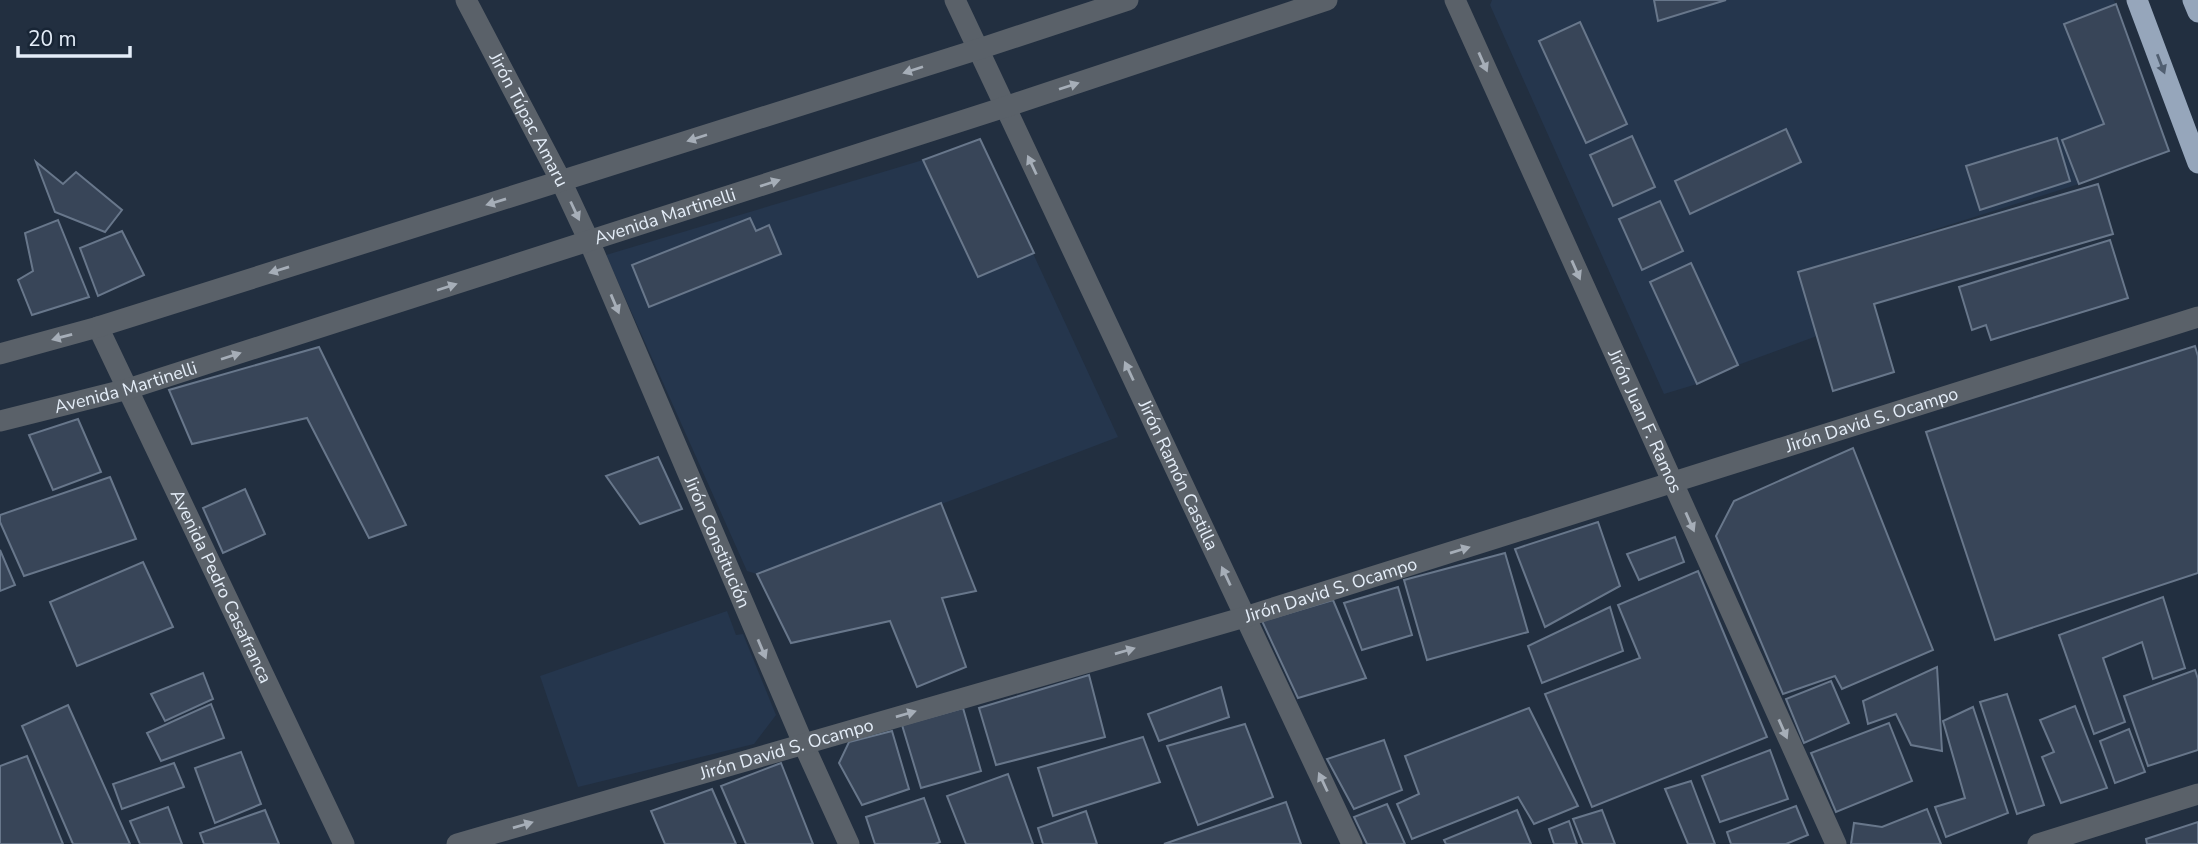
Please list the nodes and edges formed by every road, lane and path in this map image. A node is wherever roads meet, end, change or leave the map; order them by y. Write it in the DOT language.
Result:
graph roads {
  1 [pos="466,0"];
  2 [pos="955,0"];
  3 [pos="1128,0"];
  4 [pos="1327,0"];
  5 [pos="1455,0"];
  6 [pos="2137,0"];
  7 [pos="2193,0"];
  8 [pos="2198,12"];
  9 [pos="979,49"];
  10 [pos="1005,107"];
  11 [pos="2198,163"];
  12 [pos="561,181"];
  13 [pos="589,241"];
  14 [pos="2198,317"];
  15 [pos="98,327"];
  16 [pos="0,354"];
  17 [pos="128,389"];
  18 [pos="0,421"];
  19 [pos="1672,484"];
  20 [pos="1245,617"];
  21 [pos="803,743"];
  22 [pos="2198,794"];
  23 [pos="344,844"];
  24 [pos="457,844"];
  25 [pos="849,844"];
  26 [pos="1352,844"];
  27 [pos="1836,844"];
  28 [pos="2038,844"];
  1 -- 12 [label="street, Jirón Túpac Amaru"];
  2 -- 9 [label="street, Jirón Ramón Castilla"];
  3 -- 9 [label="street"];
  10 -- 4 [label="street, Avenida Martinelli, one-way"];
  5 -- 19 [label="street, Jirón Juan F. Ramos, one-way"];
  6 -- 11 [label="highway, one-way"];
  7 -- 8 [label="highway"];
  9 -- 10 [label="street, Jirón Ramón Castilla"];
  9 -- 12 [label="street, one-way"];
  13 -- 10 [label="street, Avenida Martinelli, one-way"];
  20 -- 10 [label="street, Jirón Ramón Castilla, one-way"];
  12 -- 13 [label="street, Jirón Túpac Amaru, one-way"];
  12 -- 15 [label="street, one-way"];
  17 -- 13 [label="street, Avenida Martinelli, one-way"];
  13 -- 21 [label="street, Jirón Constitución, one-way"];
  14 -- 19 [label="street, Jirón David S. Ocampo"];
  15 -- 16 [label="street, one-way"];
  15 -- 17 [label="street, Avenida Pedro Casafranca"];
  17 -- 18 [label="street, Avenida Martinelli"];
  17 -- 23 [label="street, Avenida Pedro Casafranca"];
  20 -- 19 [label="street, Jirón David S. Ocampo, one-way"];
  19 -- 27 [label="street, Jirón Juan F. Ramos, one-way"];
  21 -- 20 [label="street, Jirón David S. Ocampo, one-way"];
  26 -- 20 [label="street, Jirón Ramón Castilla, one-way"];
  24 -- 21 [label="street, Jirón David S. Ocampo, one-way"];
  21 -- 25 [label="street, Jirón Constitución"];
  22 -- 28 [label="street"];
}
